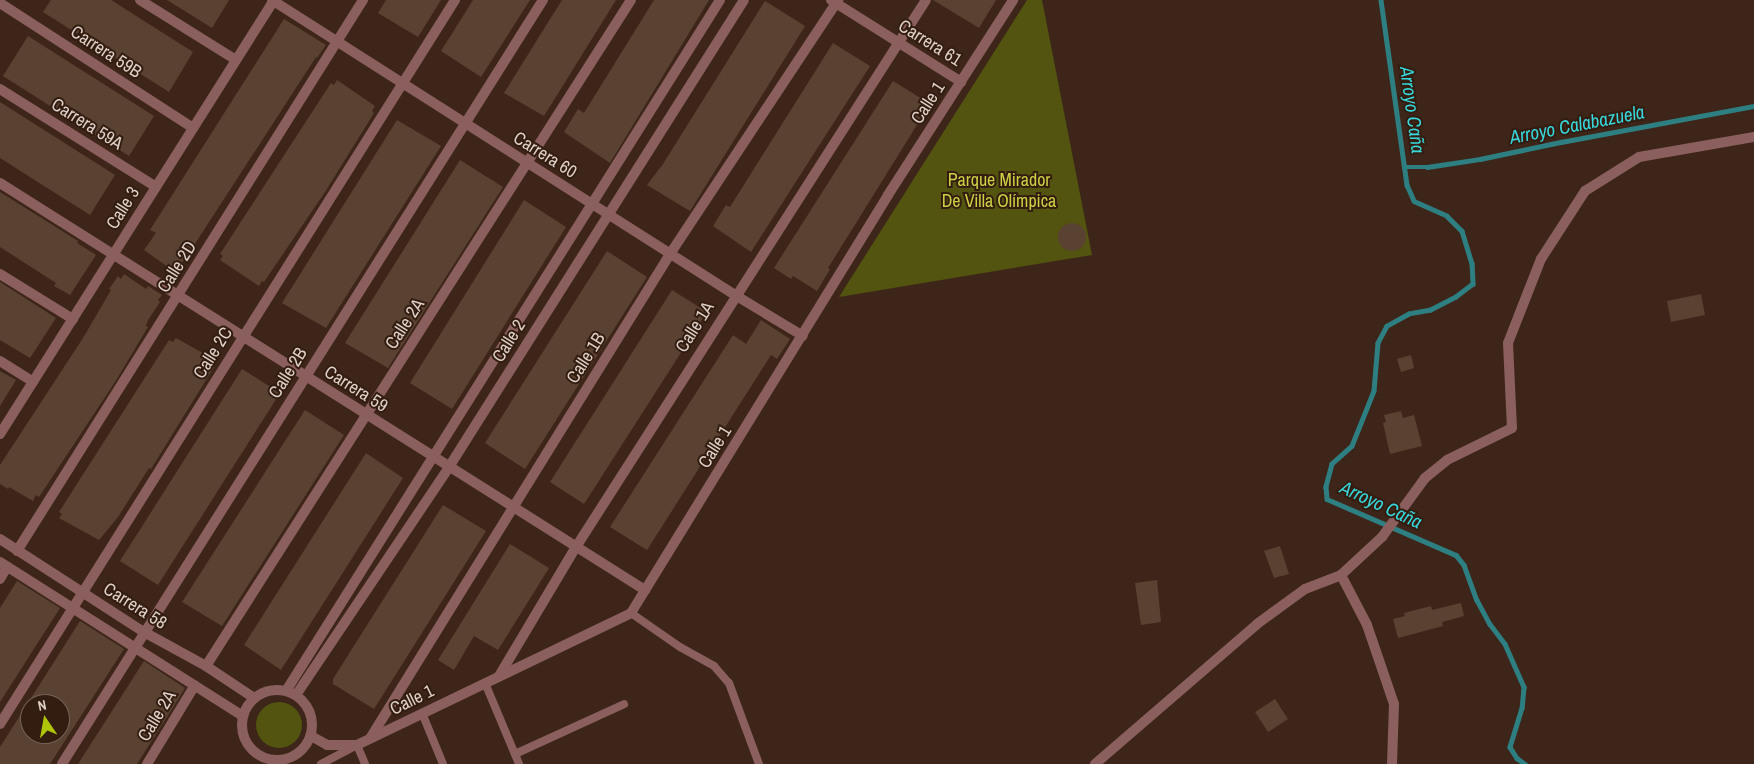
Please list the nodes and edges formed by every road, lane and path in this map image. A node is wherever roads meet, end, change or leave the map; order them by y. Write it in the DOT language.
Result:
graph roads {
  1 [pos="140,0"];
  2 [pos="273,0"];
  3 [pos="363,0"];
  4 [pos="455,0"];
  5 [pos="544,0"];
  6 [pos="631,0"];
  7 [pos="720,0"];
  8 [pos="744,0"];
  9 [pos="926,0"];
  10 [pos="1013,0"];
  11 [pos="835,1"];
  12 [pos="0,3"];
  13 [pos="337,42"];
  14 [pos="899,43"];
  15 [pos="236,60"];
  16 [pos="961,82"];
  17 [pos="402,83"];
  18 [pos="0,90"];
  19 [pos="465,124"];
  20 [pos="193,128"];
  21 [pos="1754,137"];
  22 [pos="527,163"];
  23 [pos="0,183"];
  24 [pos="156,187"];
  25 [pos="591,204"];
  26 [pos="607,214"];
  27 [pos="114,254"];
  28 [pos="670,254"];
  29 [pos="0,274"];
  30 [pos="735,295"];
  31 [pos="178,296"];
  32 [pos="73,318"];
  33 [pos="803,336"];
  34 [pos="242,337"];
  35 [pos="0,361"];
  36 [pos="305,376"];
  37 [pos="33,382"];
  38 [pos="367,415"];
  39 [pos="0,434"];
  40 [pos="434,457"];
  41 [pos="449,467"];
  42 [pos="512,507"];
  43 [pos="0,539"];
  44 [pos="576,547"];
  45 [pos="17,551"];
  46 [pos="4,564"];
  47 [pos="1341,575"];
  48 [pos="0,579"];
  49 [pos="645,590"];
  50 [pos="82,592"];
  51 [pos="72,607"];
  52 [pos="631,612"];
  53 [pos="144,632"];
  54 [pos="135,647"];
  55 [pos="206,666"];
  56 [pos="499,677"];
  57 [pos="485,683"];
  58 [pos="195,685"];
  59 [pos="286,691"];
  60 [pos="296,695"];
  61 [pos="254,698"];
  62 [pos="624,704"];
  63 [pos="422,713"];
  64 [pos="243,716"];
  65 [pos="0,724"];
  66 [pos="311,736"];
  67 [pos="370,738"];
  68 [pos="357,745"];
  69 [pos="515,754"];
  70 [pos="62,764"];
  71 [pos="147,764"];
  72 [pos="321,764"];
  73 [pos="365,764"];
  74 [pos="443,764"];
  75 [pos="519,764"];
  76 [pos="759,764"];
  77 [pos="1095,764"];
  78 [pos="1392,764"];
  1 -- 15 [label="street"];
  2 -- 13 [label="street, Carrera 60"];
  2 -- 15 [label="street, Calle 3"];
  3 -- 13 [label="street, Calle 2D"];
  4 -- 17 [label="street, Calle 2C"];
  5 -- 19 [label="street, Calle 2B"];
  6 -- 22 [label="street, Calle 2A"];
  7 -- 25 [label="street, Calle 2"];
  8 -- 26 [label="street, Calle 2"];
  9 -- 14 [label="street, Calle 1A"];
  10 -- 16 [label="street, Calle 1"];
  11 -- 14 [label="street, Carrera 61"];
  11 -- 28 [label="street, Calle 1B"];
  12 -- 20 [label="street, Carrera 59B"];
  13 -- 17 [label="street, Carrera 60"];
  13 -- 31 [label="street, Calle 2D"];
  14 -- 16 [label="street, Carrera 61"];
  14 -- 30 [label="street, Calle 1A"];
  15 -- 20 [label="street, Calle 3"];
  16 -- 33 [label="street, Calle 1"];
  17 -- 19 [label="street, Carrera 60"];
  17 -- 34 [label="street, Calle 2C"];
  18 -- 24 [label="street, Carrera 59A"];
  19 -- 22 [label="street, Carrera 60"];
  19 -- 36 [label="street, Calle 2B"];
  20 -- 24 [label="street, Calle 3"];
  21 -- 47 [label="street"];
  22 -- 25 [label="street, Carrera 60"];
  22 -- 38 [label="street, Calle 2A"];
  23 -- 27 [label="street, Carrera 59"];
  24 -- 27 [label="street, Calle 3"];
  25 -- 26 [label="street, Carrera 60"];
  25 -- 40 [label="street, Calle 2"];
  26 -- 28 [label="street, Carrera 60"];
  26 -- 41 [label="street, Calle 2"];
  27 -- 31 [label="street, Carrera 59"];
  27 -- 32 [label="street, Calle 3"];
  28 -- 30 [label="street, Carrera 60"];
  28 -- 42 [label="street, Calle 1B"];
  29 -- 32 [label="street"];
  30 -- 33 [label="street, Carrera 60"];
  30 -- 44 [label="street, Calle 1A"];
  31 -- 34 [label="street, Carrera 59"];
  31 -- 45 [label="street, Calle 2D"];
  32 -- 37 [label="street, Calle 3"];
  33 -- 49 [label="street, Calle 1"];
  34 -- 36 [label="street, Carrera 59"];
  34 -- 50 [label="street, Calle 2C"];
  35 -- 37 [label="street"];
  36 -- 38 [label="street, Carrera 59"];
  36 -- 53 [label="street, Calle 2B"];
  37 -- 39 [label="street, Calle 3"];
  38 -- 40 [label="street, Carrera 59"];
  38 -- 55 [label="street, Calle 2A"];
  40 -- 41 [label="street, Carrera 59"];
  40 -- 59 [label="street, Calle 2"];
  41 -- 42 [label="street, Carrera 59"];
  41 -- 60 [label="street, Calle 2"];
  42 -- 44 [label="street, Carrera 59"];
  42 -- 67 [label="street, Calle 1B"];
  43 -- 45 [label="street, Carrera 58"];
  44 -- 49 [label="street, Carrera 59"];
  44 -- 56 [label="street, Calle 1A"];
  45 -- 50 [label="street, Carrera 58"];
  46 -- 48 [label="street"];
  46 -- 51 [label="street, Carrera 58"];
  47 -- 77 [label="street"];
  47 -- 78 [label="street"];
  49 -- 52 [label="street, Calle 1"];
  50 -- 51 [label="street, Calle 2C"];
  50 -- 53 [label="street, Carrera 58"];
  51 -- 54 [label="street, Carrera 58"];
  51 -- 65 [label="street, Calle 2C"];
  52 -- 56 [label="street, Calle 1"];
  52 -- 76 [label="lane"];
  53 -- 54 [label="street, Calle 2B"];
  53 -- 55 [label="street, Carrera 58"];
  54 -- 58 [label="street, Carrera 58"];
  54 -- 70 [label="street, Calle 2B"];
  55 -- 61 [label="street, Carrera 58"];
  56 -- 57 [label="street, Calle 1"];
  57 -- 63 [label="street, Calle 1"];
  57 -- 69 [label="lane"];
  58 -- 64 [label="street, Carrera 58"];
  58 -- 71 [label="street, Calle 2A"];
  59 -- 60 [label="street"];
  59 -- 61 [label="street"];
  60 -- 66 [label="street"];
  61 -- 64 [label="street"];
  62 -- 69 [label="lane"];
  63 -- 67 [label="street, Calle 1"];
  63 -- 74 [label="lane"];
  64 -- 66 [label="street"];
  66 -- 68 [label="street, Calle 1"];
  67 -- 68 [label="street, Calle 1"];
  68 -- 72 [label="lane"];
  68 -- 73 [label="lane"];
  69 -- 75 [label="lane"];
}
